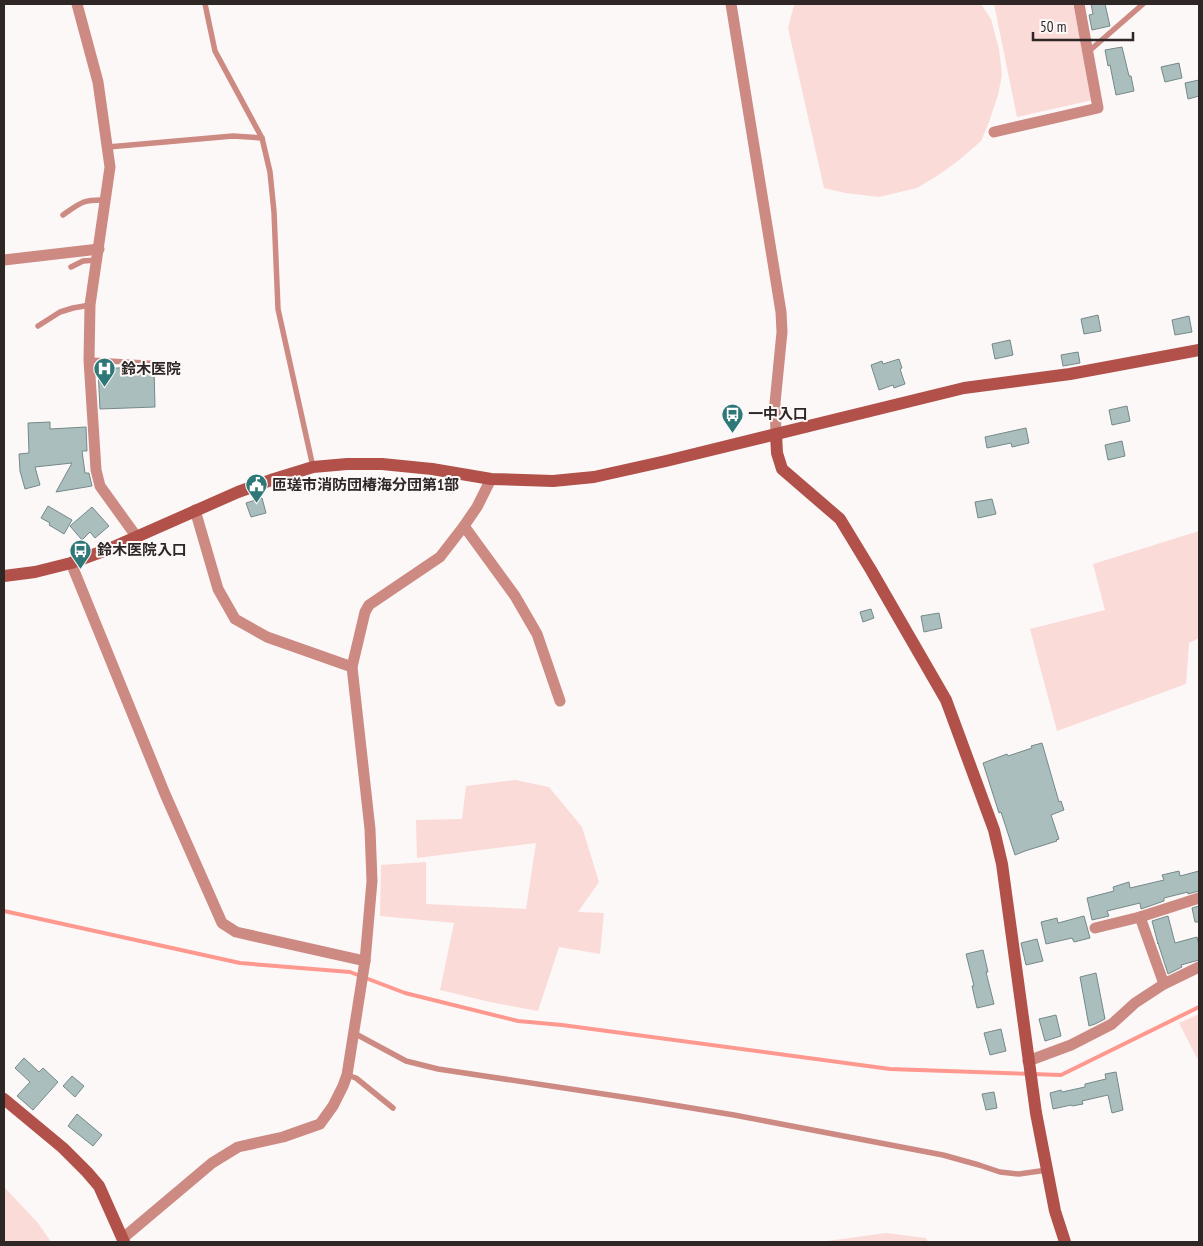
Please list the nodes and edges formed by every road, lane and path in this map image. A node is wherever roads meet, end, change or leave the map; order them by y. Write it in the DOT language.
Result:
graph roads {
  1 [pos="77,4"];
  2 [pos="206,4"];
  3 [pos="731,4"];
  4 [pos="1079,4"];
  5 [pos="1142,4"];
  6 [pos="1088,52"];
  7 [pos="994,132"];
  8 [pos="262,138"];
  9 [pos="108,147"];
  10 [pos="106,200"];
  11 [pos="63,215"];
  12 [pos="98,254"];
  13 [pos="4,260"];
  14 [pos="71,267"];
  15 [pos="90,305"];
  16 [pos="38,326"];
  17 [pos="1199,350"];
  18 [pos="90,360"];
  19 [pos="165,364"];
  20 [pos="776,434"];
  21 [pos="313,467"];
  22 [pos="491,479"];
  23 [pos="194,510"];
  24 [pos="464,526"];
  25 [pos="136,536"];
  26 [pos="71,562"];
  27 [pos="4,576"];
  28 [pos="352,667"];
  29 [pos="560,701"];
  30 [pos="1199,898"];
  31 [pos="1140,917"];
  32 [pos="1095,928"];
  33 [pos="365,961"];
  34 [pos="1199,967"];
  35 [pos="1164,984"];
  36 [pos="354,1033"];
  37 [pos="1028,1061"];
  38 [pos="347,1075"];
  39 [pos="4,1099"];
  40 [pos="393,1108"];
  41 [pos="1047,1170"];
  42 [pos="123,1240"];
  43 [pos="1064,1242"];
  1 -- 9 [label="street"];
  2 -- 8 [label="lane"];
  3 -- 20 [label="street"];
  4 -- 6 [label="street"];
  5 -- 6 [label="lane"];
  6 -- 7 [label="street"];
  8 -- 9 [label="lane"];
  8 -- 21 [label="lane"];
  9 -- 10 [label="street"];
  10 -- 11 [label="lane"];
  10 -- 12 [label="street"];
  12 -- 13 [label="street"];
  12 -- 14 [label="lane"];
  12 -- 15 [label="street"];
  15 -- 16 [label="lane"];
  15 -- 18 [label="street"];
  17 -- 20 [label="street"];
  18 -- 19 [label="lane"];
  18 -- 25 [label="street"];
  20 -- 22 [label="street"];
  20 -- 37 [label="street"];
  21 -- 22 [label="street"];
  21 -- 23 [label="street"];
  22 -- 24 [label="street"];
  23 -- 25 [label="street"];
  23 -- 28 [label="street"];
  24 -- 28 [label="street"];
  24 -- 29 [label="street"];
  25 -- 26 [label="street"];
  26 -- 27 [label="street"];
  26 -- 33 [label="street"];
  28 -- 33 [label="street"];
  30 -- 31 [label="street"];
  31 -- 32 [label="street"];
  31 -- 35 [label="street"];
  33 -- 36 [label="street"];
  34 -- 35 [label="street"];
  35 -- 37 [label="street"];
  36 -- 38 [label="street"];
  36 -- 41 [label="lane"];
  37 -- 41 [label="street"];
  38 -- 40 [label="lane"];
  38 -- 42 [label="street"];
  39 -- 42 [label="street"];
  41 -- 43 [label="street"];
}
